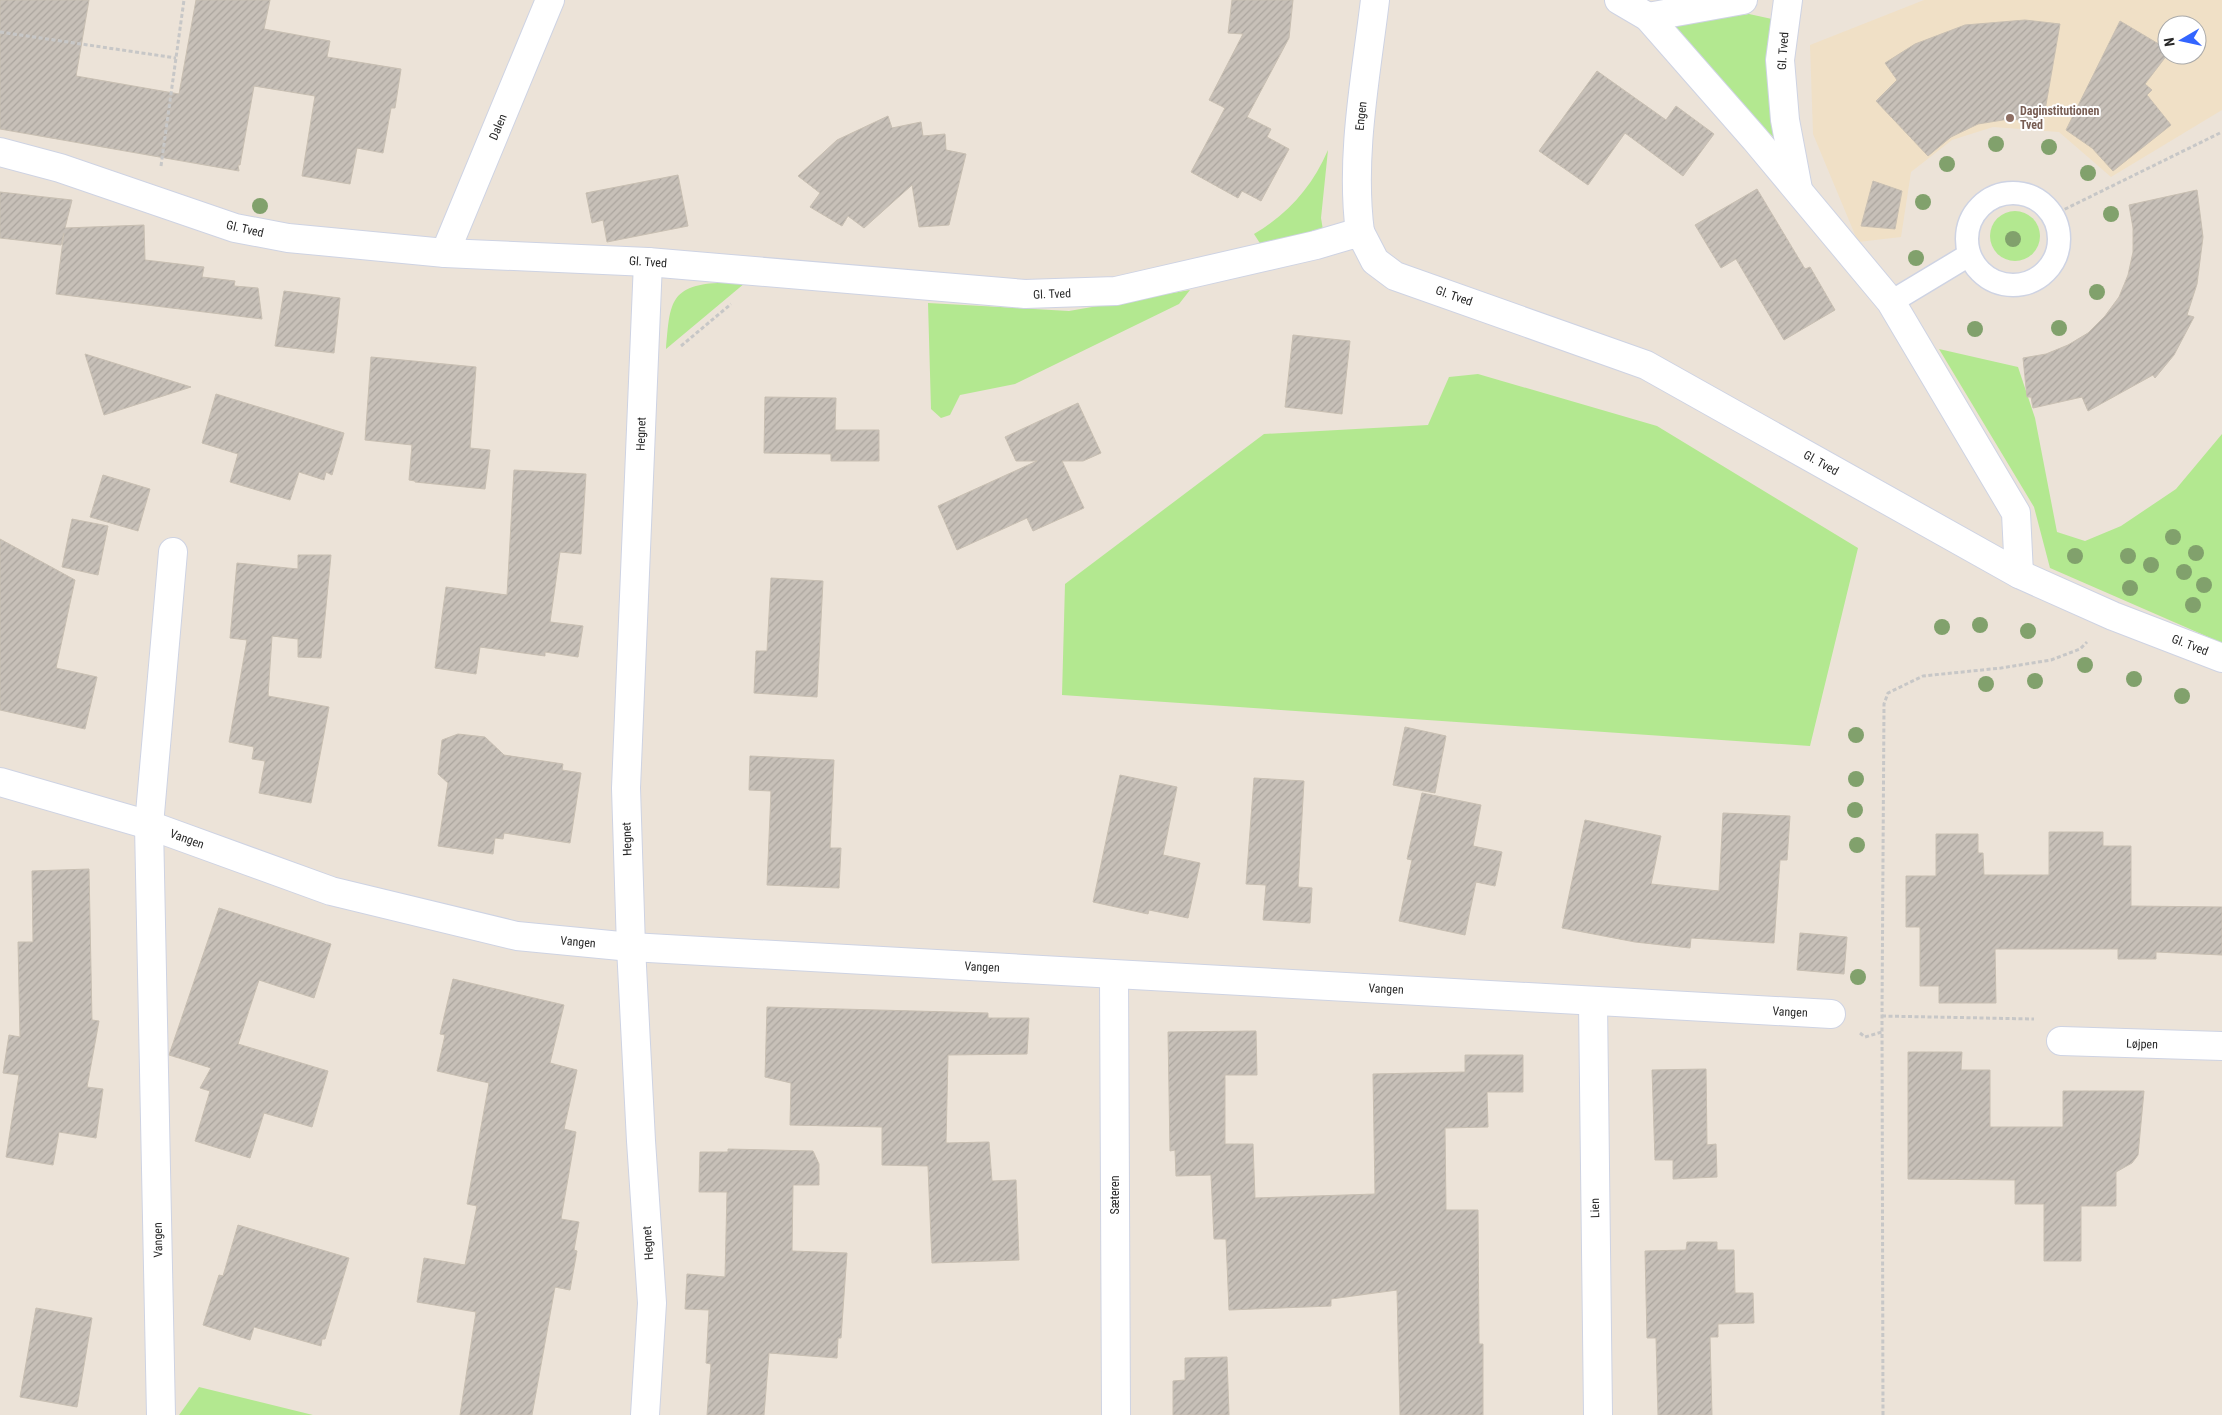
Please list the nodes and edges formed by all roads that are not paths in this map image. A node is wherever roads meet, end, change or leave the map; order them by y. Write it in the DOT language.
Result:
graph roads {
  1 [pos="550,0"];
  2 [pos="1374,0"];
  3 [pos="1619,0"];
  4 [pos="1744,0"];
  5 [pos="1788,0"];
  6 [pos="1648,17"];
  7 [pos="0,152"];
  8 [pos="1798,190"];
  9 [pos="1360,232"];
  10 [pos="446,253"];
  11 [pos="1969,255"];
  12 [pos="648,262"];
  13 [pos="1891,302"];
  14 [pos="173,552"];
  15 [pos="2019,574"];
  16 [pos="2222,658"];
  17 [pos="0,782"];
  18 [pos="149,825"];
  19 [pos="631,947"];
  20 [pos="1114,974"];
  21 [pos="1593,1001"];
  22 [pos="1831,1014"];
  23 [pos="2061,1041"];
  24 [pos="2222,1046"];
  25 [pos="161,1415"];
  26 [pos="645,1415"];
  27 [pos="1116,1415"];
  28 [pos="1598,1415"];
  1 -- 10 [label="street, Dalen"];
  2 -- 9 [label="street, Engen"];
  3 -- 6 [label="street, Gl. Tved"];
  4 -- 6 [label="street"];
  5 -- 8 [label="street, Gl. Tved"];
  6 -- 8 [label="street, Gl. Tved"];
  7 -- 10 [label="street, Gl. Tved"];
  8 -- 13 [label="street, Gl. Tved"];
  9 -- 12 [label="street, Gl. Tved"];
  9 -- 15 [label="street, Gl. Tved"];
  10 -- 12 [label="street, Gl. Tved"];
  11 -- 11 [label="lane"];
  11 -- 13 [label="lane"];
  12 -- 19 [label="street, Hegnet"];
  13 -- 15 [label="street, Gl. Tved"];
  14 -- 18 [label="street, Vangen"];
  15 -- 16 [label="street, Gl. Tved"];
  17 -- 18 [label="street, Vangen"];
  18 -- 19 [label="street, Vangen"];
  18 -- 25 [label="street, Vangen"];
  19 -- 20 [label="street, Vangen"];
  19 -- 26 [label="street, Hegnet"];
  20 -- 21 [label="street, Vangen"];
  20 -- 27 [label="street, Sæteren"];
  21 -- 22 [label="street, Vangen"];
  21 -- 28 [label="street, Lien"];
  23 -- 24 [label="street, Løjpen"];
}
